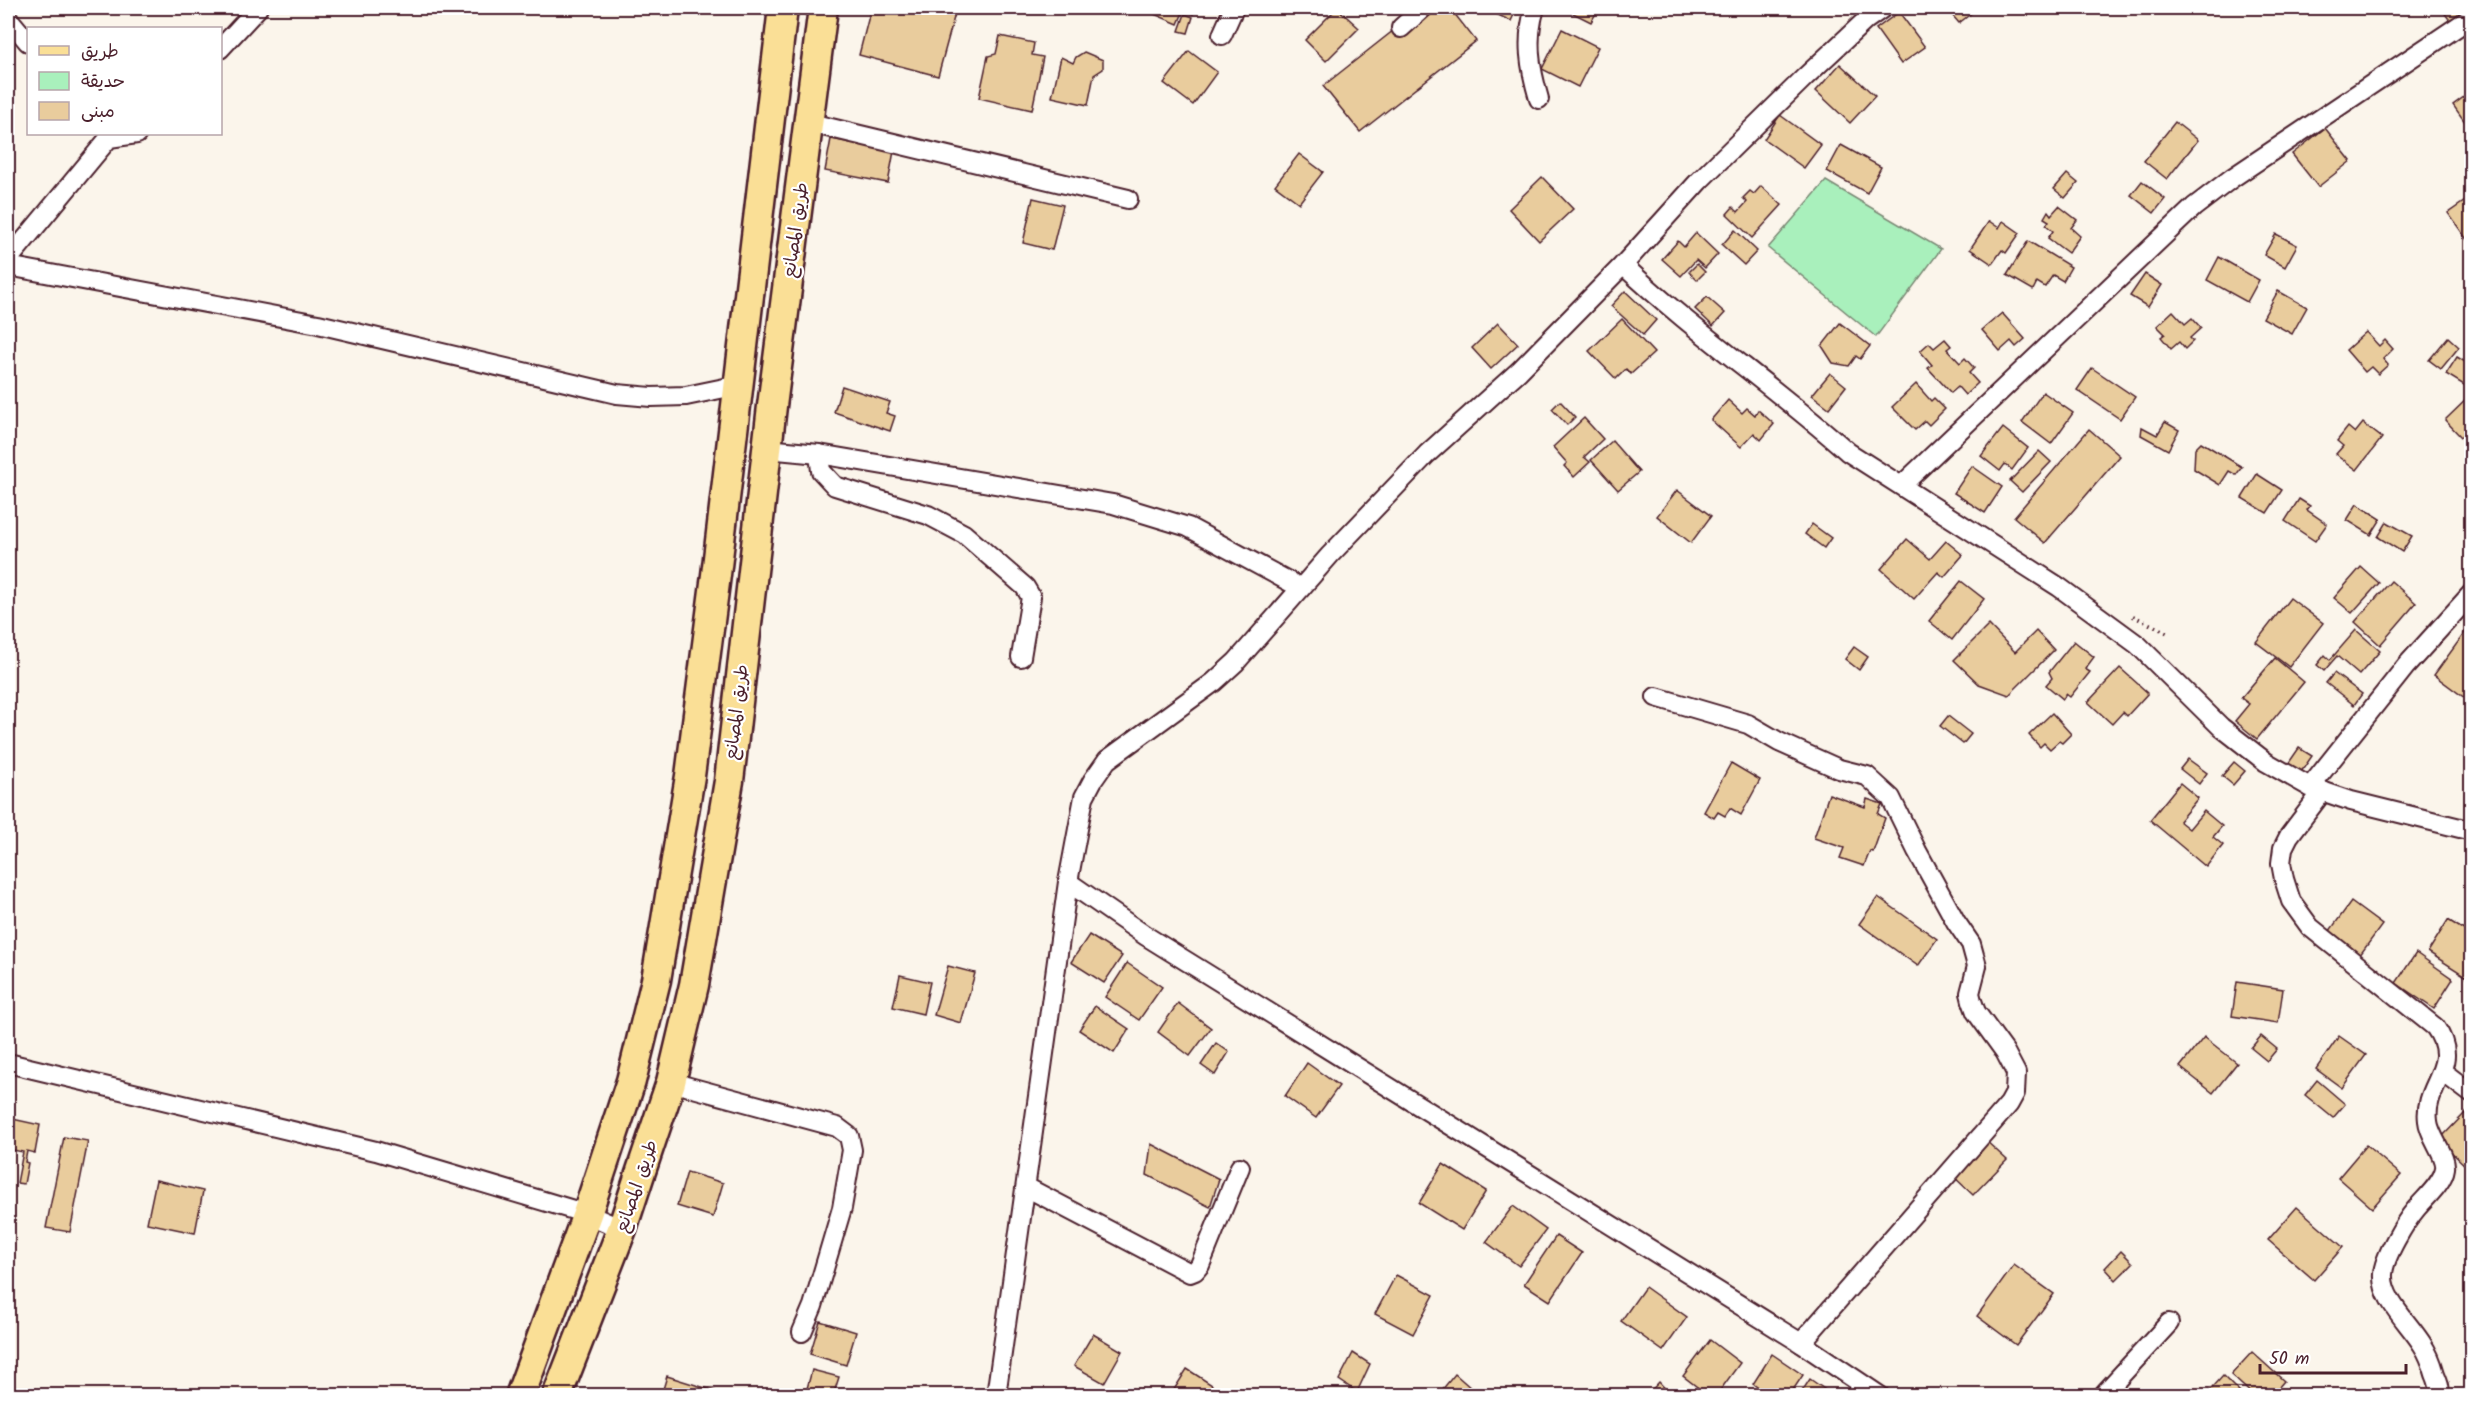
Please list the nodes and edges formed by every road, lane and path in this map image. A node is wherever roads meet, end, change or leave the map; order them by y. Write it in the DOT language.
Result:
graph roads {
  1 [pos="258,8"];
  2 [pos="783,8"];
  3 [pos="823,8"];
  4 [pos="1234,8"];
  5 [pos="1423,8"];
  6 [pos="1535,8"];
  7 [pos="1883,8"];
  8 [pos="2472,17"];
  9 [pos="8,18"];
  10 [pos="1401,28"];
  11 [pos="1222,35"];
  12 [pos="27,41"];
  13 [pos="222,47"];
  14 [pos="1539,99"];
  15 [pos="810,123"];
  16 [pos="108,136"];
  17 [pos="1128,199"];
  18 [pos="8,260"];
  19 [pos="1623,265"];
  20 [pos="8,266"];
  21 [pos="739,385"];
  22 [pos="766,448"];
  23 [pos="819,454"];
  24 [pos="1902,485"];
  25 [pos="1301,588"];
  26 [pos="2472,593"];
  27 [pos="1021,657"];
  28 [pos="1656,697"];
  29 [pos="2317,789"];
  30 [pos="2472,831"];
  31 [pos="1068,882"];
  32 [pos="8,1063"];
  33 [pos="2443,1072"];
  34 [pos="671,1082"];
  35 [pos="2472,1094"];
  36 [pos="1240,1167"];
  37 [pos="1026,1187"];
  38 [pos="587,1214"];
  39 [pos="622,1229"];
  40 [pos="2169,1323"];
  41 [pos="802,1332"];
  42 [pos="1801,1343"];
  43 [pos="520,1395"];
  44 [pos="557,1395"];
  45 [pos="996,1395"];
  46 [pos="1880,1395"];
  47 [pos="2102,1395"];
  48 [pos="2439,1395"];
  1 -- 13 [label="street"];
  2 -- 21 [label="main road, طريق المصانع"];
  3 -- 15 [label="main road, طريق المصانع"];
  4 -- 11 [label="street"];
  5 -- 10 [label="street"];
  6 -- 14 [label="street"];
  7 -- 19 [label="street"];
  8 -- 24 [label="street"];
  9 -- 12 [label="street"];
  15 -- 17 [label="street"];
  15 -- 22 [label="main road, طريق المصانع"];
  16 -- 18 [label="street"];
  19 -- 24 [label="street"];
  19 -- 25 [label="street"];
  20 -- 21 [label="street"];
  21 -- 38 [label="main road, طريق المصانع"];
  22 -- 23 [label="street"];
  22 -- 34 [label="main road, طريق المصانع"];
  23 -- 25 [label="street"];
  23 -- 27 [label="street"];
  24 -- 29 [label="street"];
  25 -- 31 [label="street"];
  26 -- 29 [label="street"];
  28 -- 42 [label="street"];
  29 -- 30 [label="street"];
  29 -- 33 [label="street"];
  31 -- 37 [label="street"];
  31 -- 42 [label="street"];
  32 -- 38 [label="street"];
  33 -- 35 [label="street"];
  33 -- 48 [label="street"];
  34 -- 39 [label="main road, طريق المصانع"];
  34 -- 41 [label="street"];
  36 -- 37 [label="street"];
  37 -- 45 [label="street"];
  38 -- 39 [label="street"];
  38 -- 43 [label="main road, طريق المصانع"];
  39 -- 44 [label="main road, طريق المصانع"];
  40 -- 47 [label="street"];
  42 -- 46 [label="street"];
}
